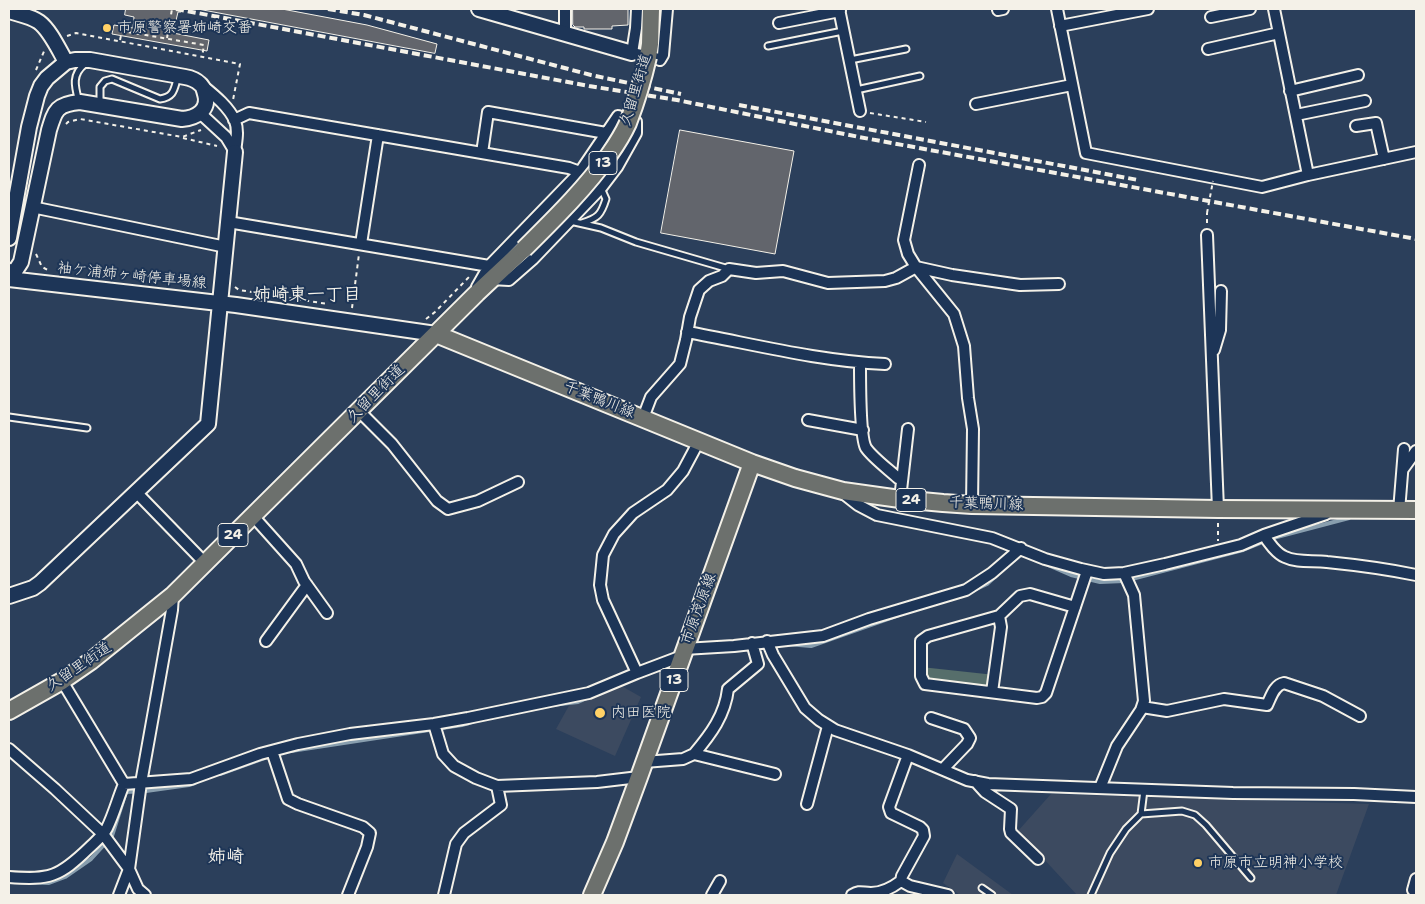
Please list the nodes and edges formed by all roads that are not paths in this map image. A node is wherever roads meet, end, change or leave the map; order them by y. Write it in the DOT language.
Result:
graph roads {
  1 [pos="480,9"];
  2 [pos="565,9"];
  3 [pos="637,9"];
  4 [pos="651,9"];
  5 [pos="667,9"];
  6 [pos="1057,9"];
  7 [pos="1148,9"];
  8 [pos="1250,9"];
  9 [pos="1274,9"];
  10 [pos="839,10"];
  11 [pos="9,11"];
  12 [pos="1211,17"];
  13 [pos="779,23"];
  14 [pos="1060,26"];
  15 [pos="844,30"];
  16 [pos="564,33"];
  17 [pos="1279,33"];
  18 [pos="768,46"];
  19 [pos="906,49"];
  20 [pos="1208,49"];
  21 [pos="637,54"];
  22 [pos="655,58"];
  23 [pos="90,60"];
  24 [pos="850,60"];
  25 [pos="66,62"];
  26 [pos="178,75"];
  27 [pos="1358,75"];
  28 [pos="920,76"];
  29 [pos="202,85"];
  30 [pos="1072,85"];
  31 [pos="856,90"];
  32 [pos="1290,91"];
  33 [pos="1365,101"];
  34 [pos="80,102"];
  35 [pos="976,104"];
  36 [pos="100,106"];
  37 [pos="860,111"];
  38 [pos="200,113"];
  39 [pos="1296,115"];
  40 [pos="234,120"];
  41 [pos="1356,126"];
  42 [pos="606,133"];
  43 [pos="378,135"];
  44 [pos="235,152"];
  45 [pos="1416,152"];
  46 [pos="482,153"];
  47 [pos="1384,159"];
  48 [pos="919,165"];
  49 [pos="580,172"];
  50 [pos="1308,175"];
  51 [pos="601,188"];
  52 [pos="32,207"];
  53 [pos="10,219"];
  54 [pos="569,221"];
  55 [pos="228,222"];
  56 [pos="581,224"];
  57 [pos="1207,235"];
  58 [pos="9,238"];
  59 [pos="361,244"];
  60 [pos="226,247"];
  61 [pos="916,267"];
  62 [pos="729,270"];
  63 [pos="494,271"];
  64 [pos="9,279"];
  65 [pos="1059,284"];
  66 [pos="1221,292"];
  67 [pos="220,303"];
  68 [pos="688,332"];
  69 [pos="436,334"];
  70 [pos="1212,357"];
  71 [pos="860,363"];
  72 [pos="885,364"];
  73 [pos="359,411"];
  74 [pos="9,417"];
  75 [pos="643,418"];
  76 [pos="808,420"];
  77 [pos="87,428"];
  78 [pos="908,429"];
  79 [pos="863,430"];
  80 [pos="699,441"];
  81 [pos="1404,449"];
  82 [pos="1416,451"];
  83 [pos="752,463"];
  84 [pos="1403,470"];
  85 [pos="902,480"];
  86 [pos="518,482"];
  87 [pos="842,491"];
  88 [pos="136,492"];
  89 [pos="900,500"];
  90 [pos="972,505"];
  91 [pos="1218,509"];
  92 [pos="1336,510"];
  93 [pos="1416,510"];
  94 [pos="1400,511"];
  95 [pos="252,516"];
  96 [pos="1264,535"];
  97 [pos="1021,548"];
  98 [pos="205,563"];
  99 [pos="1087,570"];
  100 [pos="1124,572"];
  101 [pos="1416,575"];
  102 [pos="307,585"];
  103 [pos="174,595"];
  104 [pos="9,596"];
  105 [pos="1075,607"];
  106 [pos="327,613"];
  107 [pos="999,616"];
  108 [pos="266,641"];
  109 [pos="767,641"];
  110 [pos="752,644"];
  111 [pos="683,653"];
  112 [pos="636,673"];
  113 [pos="62,681"];
  114 [pos="992,692"];
  115 [pos="1142,707"];
  116 [pos="9,711"];
  117 [pos="1360,716"];
  118 [pos="932,718"];
  119 [pos="434,724"];
  120 [pos="828,726"];
  121 [pos="9,749"];
  122 [pos="272,751"];
  123 [pos="694,754"];
  124 [pos="908,754"];
  125 [pos="642,769"];
  126 [pos="944,770"];
  127 [pos="775,774"];
  128 [pos="975,781"];
  129 [pos="141,783"];
  130 [pos="124,784"];
  131 [pos="497,786"];
  132 [pos="1100,788"];
  133 [pos="1144,790"];
  134 [pos="1416,797"];
  135 [pos="807,804"];
  136 [pos="1142,814"];
  137 [pos="103,834"];
  138 [pos="1038,859"];
  139 [pos="129,869"];
  140 [pos="9,877"];
  141 [pos="1252,878"];
  142 [pos="1416,878"];
  143 [pos="720,881"];
  144 [pos="901,881"];
  145 [pos="982,888"];
  146 [pos="1413,890"];
  147 [pos="119,895"];
  148 [pos="145,895"];
  149 [pos="348,895"];
  150 [pos="444,895"];
  151 [pos="592,895"];
  152 [pos="712,895"];
  153 [pos="852,895"];
  154 [pos="948,895"];
  155 [pos="992,895"];
  156 [pos="1092,895"];
  1 -- 16 [label="street"];
  2 -- 16 [label="street"];
  3 -- 21 [label="street"];
  4 -- 63 [label="main road, 久留里街道 / 13, bridge"];
  5 -- 22 [label="street"];
  6 -- 14 [label="street"];
  7 -- 14 [label="street"];
  8 -- 12 [label="street"];
  9 -- 17 [label="street"];
  10 -- 13 [label="street"];
  10 -- 15 [label="street"];
  11 -- 25 [label="street"];
  14 -- 30 [label="street"];
  15 -- 18 [label="lane"];
  15 -- 24 [label="street"];
  16 -- 21 [label="street"];
  17 -- 20 [label="street"];
  17 -- 32 [label="street"];
  19 -- 24 [label="lane"];
  23 -- 25 [label="street"];
  23 -- 26 [label="street"];
  23 -- 34 [label="lane"];
  24 -- 31 [label="street"];
  25 -- 53 [label="street"];
  26 -- 29 [label="street"];
  26 -- 36 [label="lane"];
  27 -- 32 [label="street"];
  28 -- 31 [label="lane"];
  29 -- 38 [label="street"];
  29 -- 40 [label="street"];
  30 -- 35 [label="street"];
  30 -- 50 [label="street"];
  31 -- 37 [label="street"];
  32 -- 39 [label="street"];
  33 -- 39 [label="street"];
  34 -- 36 [label="street"];
  34 -- 52 [label="street"];
  36 -- 38 [label="street"];
  38 -- 44 [label="street"];
  39 -- 50 [label="street"];
  40 -- 43 [label="street"];
  40 -- 44 [label="street"];
  41 -- 47 [label="street"];
  42 -- 46 [label="street"];
  42 -- 49 [label="street"];
  42 -- 51 [label="street"];
  43 -- 46 [label="street"];
  43 -- 59 [label="street"];
  44 -- 55 [label="street, 袖ケ浦姉ヶ崎停車場線"];
  45 -- 47 [label="street"];
  46 -- 49 [label="street"];
  47 -- 50 [label="street"];
  48 -- 61 [label="street"];
  49 -- 63 [label="street"];
  51 -- 54 [label="street"];
  51 -- 56 [label="lane"];
  52 -- 60 [label="street"];
  52 -- 64 [label="street"];
  53 -- 58 [label="street"];
  54 -- 56 [label="lane"];
  54 -- 63 [label="street"];
  55 -- 59 [label="street"];
  55 -- 60 [label="street, 袖ケ浦姉ヶ崎停車場線"];
  56 -- 62 [label="lane"];
  57 -- 70 [label="street"];
  59 -- 63 [label="street"];
  60 -- 67 [label="street, 袖ケ浦姉ヶ崎停車場線"];
  61 -- 62 [label="street"];
  61 -- 65 [label="street"];
  61 -- 90 [label="street"];
  62 -- 68 [label="street"];
  63 -- 69 [label="main road, 久留里街道 / 13"];
  64 -- 67 [label="street, 袖ケ浦姉ヶ崎停車場線"];
  66 -- 70 [label="street"];
  67 -- 69 [label="street"];
  67 -- 88 [label="street"];
  68 -- 71 [label="street"];
  68 -- 75 [label="street"];
  69 -- 73 [label="main road, 久留里街道 / 24"];
  69 -- 75 [label="main road, 千葉鴨川線 / 24"];
  70 -- 91 [label="street"];
  71 -- 72 [label="street"];
  71 -- 79 [label="street"];
  73 -- 86 [label="street"];
  73 -- 95 [label="main road, 久留里街道 / 24"];
  74 -- 77 [label="lane"];
  75 -- 80 [label="main road, 千葉鴨川線 / 24"];
  76 -- 79 [label="street"];
  78 -- 85 [label="street"];
  79 -- 85 [label="street"];
  80 -- 83 [label="main road, 千葉鴨川線 / 24"];
  80 -- 112 [label="street"];
  81 -- 84 [label="street"];
  82 -- 84 [label="street"];
  83 -- 87 [label="main road, 千葉鴨川線 / 24"];
  83 -- 111 [label="main road, 市原茂原線 / 13"];
  84 -- 94 [label="street"];
  85 -- 89 [label="street"];
  87 -- 89 [label="main road, 千葉鴨川線 / 24"];
  87 -- 97 [label="street"];
  88 -- 98 [label="street"];
  88 -- 104 [label="street"];
  89 -- 90 [label="main road, 千葉鴨川線 / 24"];
  90 -- 91 [label="main road, 千葉鴨川線 / 24"];
  91 -- 92 [label="main road, 千葉鴨川線 / 24"];
  92 -- 94 [label="main road, 千葉鴨川線 / 24"];
  92 -- 96 [label="street"];
  93 -- 94 [label="main road, 千葉鴨川線 / 24"];
  95 -- 98 [label="main road, 久留里街道 / 24"];
  95 -- 102 [label="street"];
  96 -- 100 [label="street"];
  96 -- 101 [label="street"];
  97 -- 99 [label="street"];
  97 -- 109 [label="street"];
  98 -- 103 [label="main road, 久留里街道 / 24"];
  99 -- 100 [label="street"];
  99 -- 105 [label="street"];
  100 -- 115 [label="street"];
  102 -- 106 [label="street"];
  102 -- 108 [label="street"];
  103 -- 113 [label="main road, 久留里街道 / 24"];
  103 -- 129 [label="street"];
  105 -- 107 [label="street"];
  105 -- 114 [label="street"];
  107 -- 114 [label="street"];
  107 -- 114 [label="street"];
  109 -- 110 [label="street"];
  109 -- 120 [label="street"];
  110 -- 111 [label="street"];
  110 -- 123 [label="street"];
  111 -- 112 [label="street"];
  111 -- 125 [label="main road, 市原茂原線 / 13"];
  112 -- 119 [label="street"];
  113 -- 116 [label="main road, 久留里街道 / 24"];
  113 -- 130 [label="street"];
  115 -- 117 [label="street"];
  115 -- 132 [label="street"];
  118 -- 126 [label="street"];
  119 -- 122 [label="street"];
  119 -- 131 [label="street"];
  120 -- 124 [label="street"];
  120 -- 135 [label="street"];
  121 -- 137 [label="street"];
  122 -- 129 [label="street"];
  122 -- 149 [label="street"];
  123 -- 125 [label="street"];
  123 -- 127 [label="street"];
  124 -- 126 [label="street"];
  124 -- 144 [label="street"];
  125 -- 131 [label="street"];
  125 -- 151 [label="main road, 市原茂原線 / 13"];
  126 -- 128 [label="street"];
  128 -- 132 [label="street"];
  128 -- 138 [label="street"];
  129 -- 130 [label="street"];
  129 -- 139 [label="street"];
  130 -- 137 [label="street"];
  131 -- 150 [label="street"];
  132 -- 133 [label="street"];
  133 -- 134 [label="street"];
  133 -- 136 [label="lane"];
  136 -- 141 [label="lane"];
  136 -- 156 [label="lane"];
  137 -- 139 [label="street"];
  137 -- 140 [label="street"];
  139 -- 147 [label="street"];
  139 -- 148 [label="street"];
  142 -- 146 [label="street"];
  143 -- 152 [label="street"];
  144 -- 153 [label="street"];
  144 -- 154 [label="street"];
  145 -- 155 [label="lane"];
}
